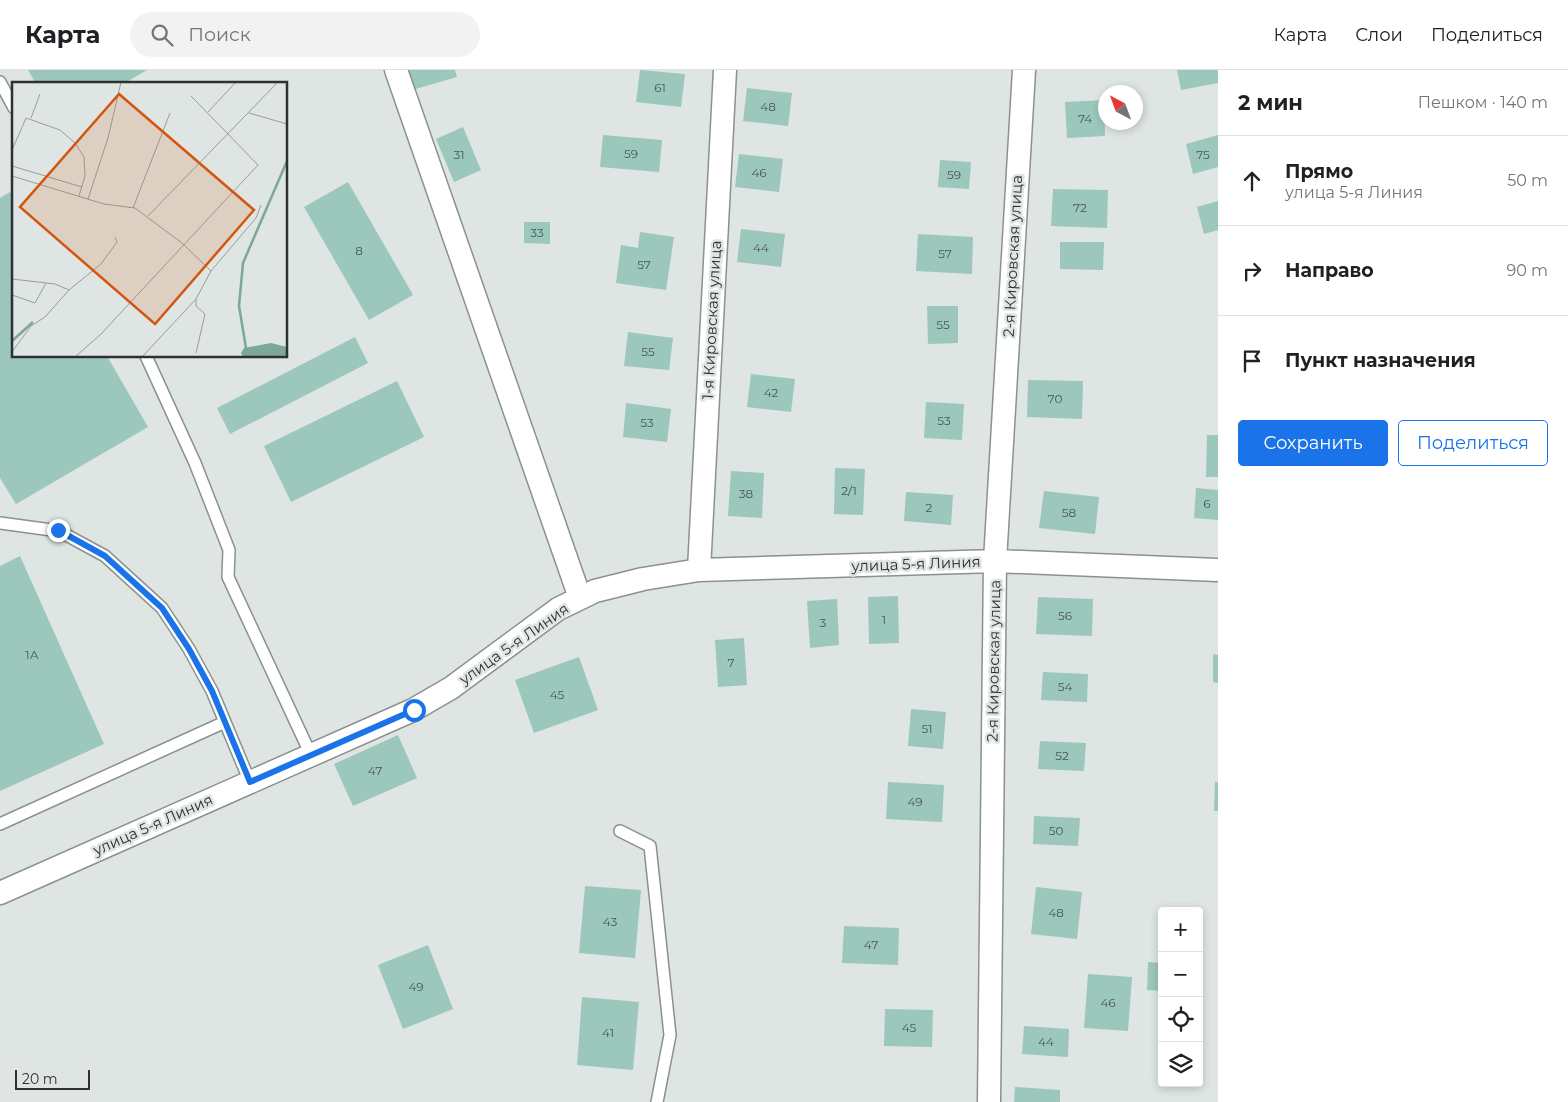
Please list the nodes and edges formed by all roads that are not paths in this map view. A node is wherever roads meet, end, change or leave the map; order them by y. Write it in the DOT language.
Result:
graph roads {
  1 [pos="396,70"];
  2 [pos="725,70"];
  3 [pos="1024,70"];
  4 [pos="0,82"];
  5 [pos="12,104"];
  6 [pos="147,358"];
  7 [pos="0,523"];
  8 [pos="995,562"];
  9 [pos="699,570"];
  10 [pos="1218,570"];
  11 [pos="580,598"];
  12 [pos="225,722"];
  13 [pos="311,755"];
  14 [pos="250,782"];
  15 [pos="0,824"];
  16 [pos="620,831"];
  17 [pos="0,893"];
  18 [pos="658,1102"];
  19 [pos="989,1102"];
  1 -- 11 [label="street"];
  2 -- 9 [label="street, 1-я Кировская улица"];
  3 -- 8 [label="street, 2-я Кировская улица"];
  4 -- 5 [label="lane"];
  6 -- 13 [label="lane"];
  7 -- 12 [label="lane"];
  8 -- 9 [label="street, улица 5-я Линия"];
  8 -- 10 [label="street, улица 5-я Линия"];
  8 -- 19 [label="street, 2-я Кировская улица"];
  9 -- 11 [label="street, улица 5-я Линия"];
  11 -- 13 [label="street, улица 5-я Линия"];
  12 -- 14 [label="lane"];
  12 -- 15 [label="lane"];
  13 -- 14 [label="street, улица 5-я Линия"];
  14 -- 17 [label="street, улица 5-я Линия"];
  16 -- 18 [label="lane"];
}
